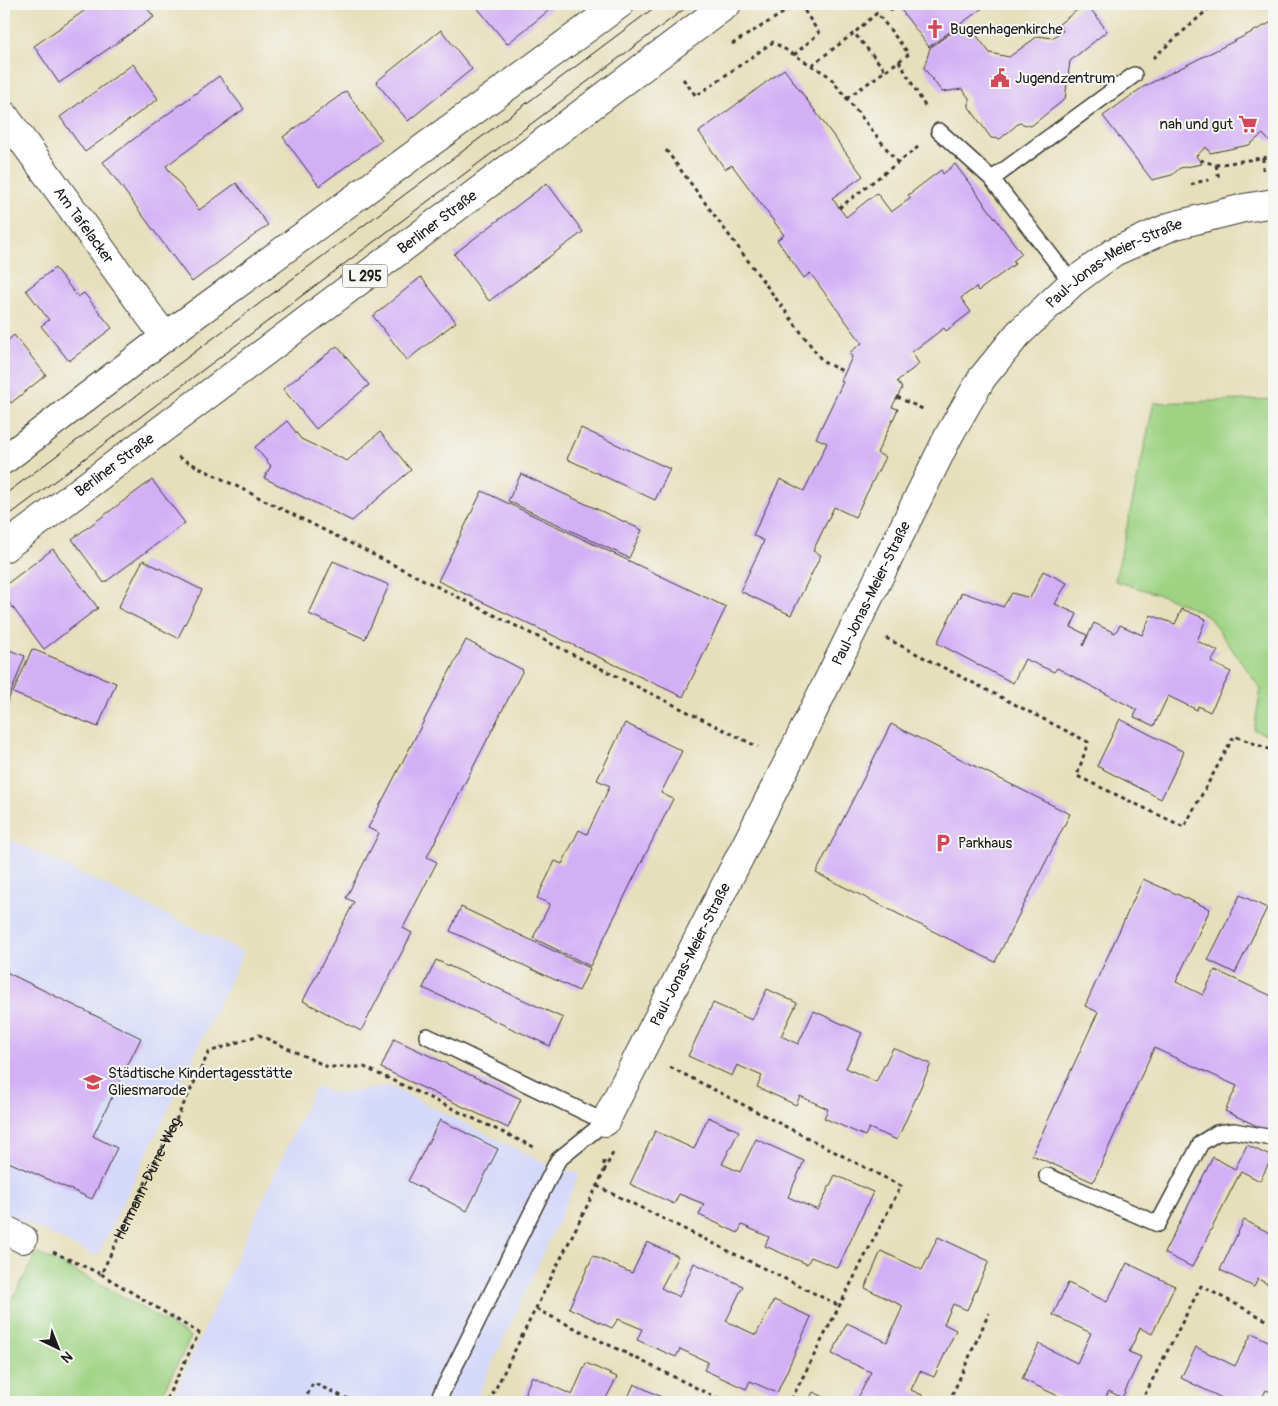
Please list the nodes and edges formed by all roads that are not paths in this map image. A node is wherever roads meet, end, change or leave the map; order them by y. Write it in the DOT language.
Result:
graph roads {
  1 [pos="620,4"];
  2 [pos="727,4"];
  3 [pos="1134,75"];
  4 [pos="4,115"];
  5 [pos="939,131"];
  6 [pos="992,179"];
  7 [pos="1274,203"];
  8 [pos="1072,283"];
  9 [pos="165,337"];
  10 [pos="4,460"];
  11 [pos="4,548"];
  12 [pos="426,1036"];
  13 [pos="605,1122"];
  14 [pos="1274,1136"];
  15 [pos="1047,1176"];
  16 [pos="436,1402"];
  1 -- 9 [label="main road"];
  2 -- 11 [label="main road, Berliner Straße / L 295"];
  3 -- 6 [label="lane"];
  4 -- 9 [label="main road, Am Tafelacker"];
  5 -- 6 [label="lane"];
  6 -- 8 [label="lane"];
  7 -- 8 [label="main road, Paul-Jonas-Meier-Straße"];
  8 -- 13 [label="main road, Paul-Jonas-Meier-Straße"];
  9 -- 10 [label="main road"];
  12 -- 13 [label="lane"];
  13 -- 16 [label="lane"];
  14 -- 15 [label="lane"];
}
